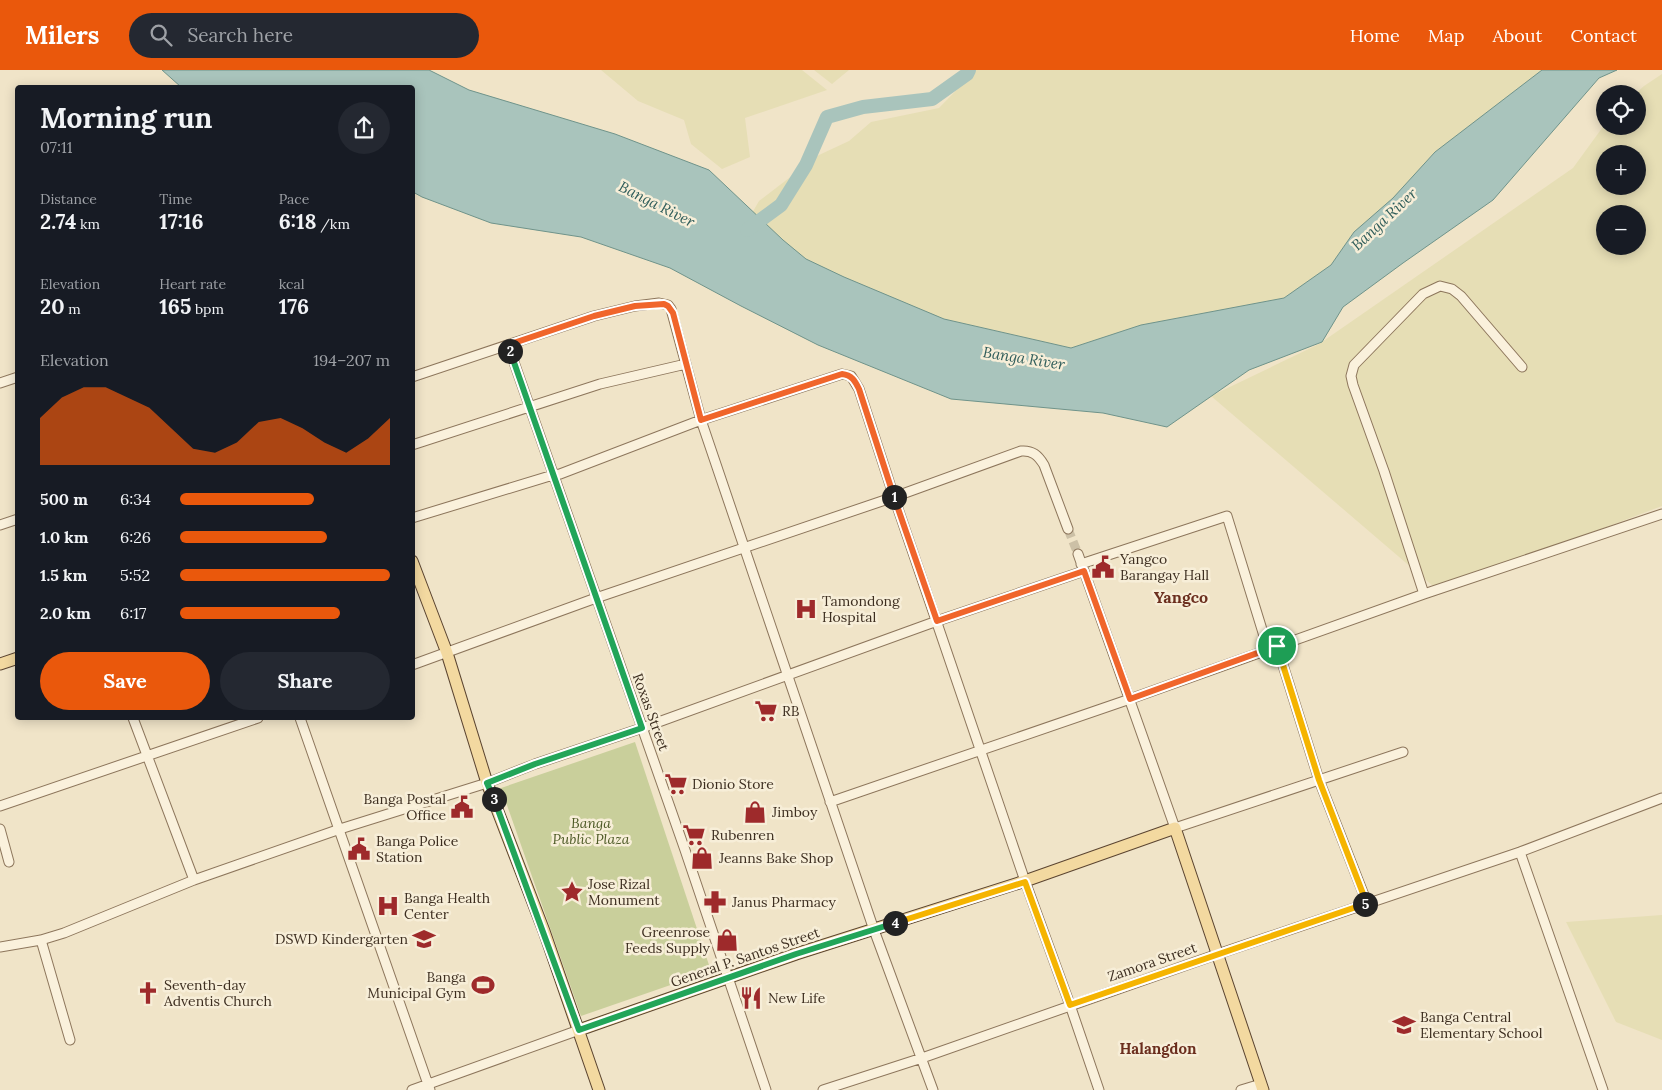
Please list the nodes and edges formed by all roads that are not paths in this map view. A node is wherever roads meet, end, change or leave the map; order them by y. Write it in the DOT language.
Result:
graph roads {
  1 [pos="508,345"];
  2 [pos="686,364"];
  3 [pos="1522,367"];
  4 [pos="415,376"];
  5 [pos="15,378"];
  6 [pos="0,383"];
  7 [pos="530,406"];
  8 [pos="701,420"];
  9 [pos="415,445"];
  10 [pos="552,475"];
  11 [pos="894,497"];
  12 [pos="1662,514"];
  13 [pos="415,517"];
  14 [pos="15,520"];
  15 [pos="0,525"];
  16 [pos="1068,529"];
  17 [pos="744,547"];
  18 [pos="1078,554"];
  19 [pos="1082,567"];
  20 [pos="415,569"];
  21 [pos="1424,594"];
  22 [pos="596,598"];
  23 [pos="937,621"];
  24 [pos="1273,647"];
  25 [pos="447,653"];
  26 [pos="15,659"];
  27 [pos="0,664"];
  28 [pos="415,664"];
  29 [pos="786,674"];
  30 [pos="1130,699"];
  31 [pos="134,720"];
  32 [pos="252,720"];
  33 [pos="301,720"];
  34 [pos="642,728"];
  35 [pos="981,750"];
  36 [pos="1403,752"];
  37 [pos="147,755"];
  38 [pos="1319,780"];
  39 [pos="487,783"];
  40 [pos="1662,798"];
  41 [pos="830,802"];
  42 [pos="0,806"];
  43 [pos="0,828"];
  44 [pos="1175,828"];
  45 [pos="340,829"];
  46 [pos="1520,852"];
  47 [pos="9,862"];
  48 [pos="194,880"];
  49 [pos="1025,882"];
  50 [pos="1367,904"];
  51 [pos="874,930"];
  52 [pos="41,940"];
  53 [pos="0,947"];
  54 [pos="1218,954"];
  55 [pos="728,979"];
  56 [pos="1070,1005"];
  57 [pos="579,1030"];
  58 [pos="70,1040"];
  59 [pos="922,1058"];
  60 [pos="429,1087"];
  61 [pos="1262,1087"];
  62 [pos="412,1090"];
  63 [pos="599,1090"];
  64 [pos="766,1090"];
  65 [pos="823,1090"];
  66 [pos="932,1090"];
  67 [pos="1099,1090"];
  68 [pos="1241,1090"];
  69 [pos="1604,1090"];
  1 -- 2 [label="street"];
  1 -- 4 [label="street"];
  1 -- 7 [label="street, Roxas Street"];
  2 -- 7 [label="street"];
  2 -- 8 [label="street"];
  3 -- 21 [label="street"];
  5 -- 6 [label="street"];
  7 -- 9 [label="street"];
  7 -- 10 [label="street, Roxas Street"];
  8 -- 10 [label="street"];
  8 -- 11 [label="street"];
  8 -- 17 [label="street"];
  10 -- 13 [label="street"];
  10 -- 22 [label="street, Roxas Street"];
  11 -- 16 [label="street"];
  11 -- 17 [label="street"];
  11 -- 23 [label="street"];
  12 -- 21 [label="street"];
  14 -- 15 [label="street"];
  17 -- 22 [label="street"];
  17 -- 29 [label="street"];
  18 -- 19 [label="street"];
  19 -- 23 [label="street"];
  19 -- 24 [label="street"];
  19 -- 30 [label="street"];
  20 -- 25 [label="main road"];
  21 -- 24 [label="street"];
  22 -- 25 [label="street"];
  22 -- 34 [label="street, Roxas Street"];
  23 -- 29 [label="street"];
  23 -- 35 [label="street"];
  24 -- 30 [label="street"];
  24 -- 38 [label="street"];
  25 -- 28 [label="street"];
  25 -- 39 [label="main road"];
  26 -- 27 [label="main road"];
  29 -- 34 [label="street"];
  29 -- 41 [label="street"];
  30 -- 35 [label="street"];
  30 -- 44 [label="street"];
  31 -- 37 [label="street"];
  32 -- 37 [label="street"];
  33 -- 45 [label="street"];
  34 -- 39 [label="street"];
  34 -- 55 [label="street, Roxas Street"];
  35 -- 41 [label="street"];
  35 -- 49 [label="street"];
  36 -- 38 [label="street"];
  37 -- 42 [label="street"];
  37 -- 48 [label="street"];
  38 -- 44 [label="street"];
  38 -- 50 [label="street"];
  39 -- 45 [label="street"];
  39 -- 57 [label="main road"];
  40 -- 46 [label="street, Zamora Street"];
  41 -- 51 [label="street"];
  43 -- 47 [label="street"];
  44 -- 49 [label="main road, General P. Santos Street"];
  44 -- 54 [label="main road"];
  45 -- 48 [label="street"];
  45 -- 60 [label="street"];
  46 -- 50 [label="street, Zamora Street"];
  46 -- 69 [label="street"];
  48 -- 52 [label="street"];
  49 -- 51 [label="main road, General P. Santos Street"];
  49 -- 56 [label="street"];
  50 -- 54 [label="street, Zamora Street"];
  51 -- 55 [label="main road, General P. Santos Street"];
  51 -- 59 [label="street"];
  52 -- 53 [label="street"];
  52 -- 58 [label="street"];
  54 -- 56 [label="street, Zamora Street"];
  54 -- 61 [label="main road"];
  55 -- 57 [label="main road, General P. Santos Street"];
  55 -- 64 [label="street, Roxas Street"];
  56 -- 59 [label="street, Zamora Street"];
  56 -- 67 [label="street"];
  57 -- 60 [label="street, General P. Santos Street"];
  57 -- 63 [label="main road"];
  59 -- 65 [label="street, Zamora Street"];
  59 -- 66 [label="street"];
  60 -- 62 [label="street, General P. Santos Street"];
  61 -- 68 [label="street"];
}
